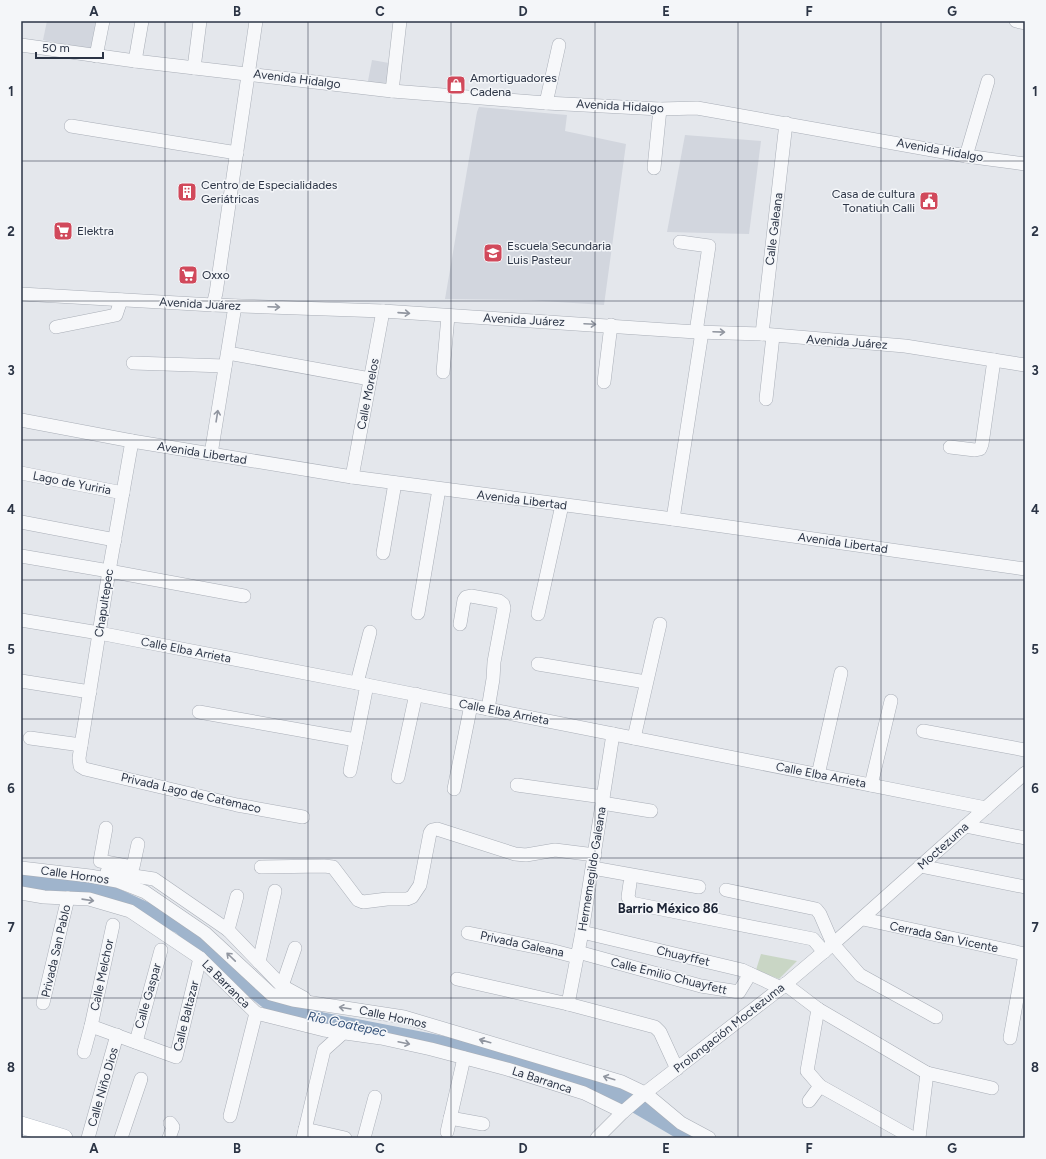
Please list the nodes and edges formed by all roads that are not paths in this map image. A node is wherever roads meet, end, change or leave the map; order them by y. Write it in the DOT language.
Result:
graph roads {
  1 [pos="103,21"];
  2 [pos="142,21"];
  3 [pos="200,21"];
  4 [pos="256,21"];
  5 [pos="400,21"];
  6 [pos="1016,21"];
  7 [pos="1025,23"];
  8 [pos="21,45"];
  9 [pos="559,45"];
  10 [pos="96,56"];
  11 [pos="135,61"];
  12 [pos="194,68"];
  13 [pos="249,73"];
  14 [pos="988,81"];
  15 [pos="392,91"];
  16 [pos="546,103"];
  17 [pos="660,109"];
  18 [pos="786,123"];
  19 [pos="71,126"];
  20 [pos="237,153"];
  21 [pos="966,156"];
  22 [pos="1025,164"];
  23 [pos="654,168"];
  24 [pos="680,242"];
  25 [pos="21,294"];
  26 [pos="121,300"];
  27 [pos="213,305"];
  28 [pos="235,306"];
  29 [pos="383,311"];
  30 [pos="448,316"];
  31 [pos="611,326"];
  32 [pos="56,327"];
  33 [pos="699,332"];
  34 [pos="767,335"];
  35 [pos="228,353"];
  36 [pos="994,360"];
  37 [pos="133,364"];
  38 [pos="1025,365"];
  39 [pos="225,366"];
  40 [pos="443,372"];
  41 [pos="370,379"];
  42 [pos="604,382"];
  43 [pos="766,399"];
  44 [pos="21,420"];
  45 [pos="132,442"];
  46 [pos="950,446"];
  47 [pos="211,454"];
  48 [pos="21,472"];
  49 [pos="352,477"];
  50 [pos="395,483"];
  51 [pos="439,489"];
  52 [pos="123,493"];
  53 [pos="562,505"];
  54 [pos="673,519"];
  55 [pos="21,522"];
  56 [pos="115,540"];
  57 [pos="383,553"];
  58 [pos="21,556"];
  59 [pos="1025,569"];
  60 [pos="109,571"];
  61 [pos="244,596"];
  62 [pos="418,613"];
  63 [pos="538,614"];
  64 [pos="21,620"];
  65 [pos="460,624"];
  66 [pos="660,624"];
  67 [pos="370,632"];
  68 [pos="99,633"];
  69 [pos="538,664"];
  70 [pos="841,673"];
  71 [pos="21,681"];
  72 [pos="646,682"];
  73 [pos="362,684"];
  74 [pos="90,692"];
  75 [pos="416,694"];
  76 [pos="891,701"];
  77 [pos="471,705"];
  78 [pos="488,709"];
  79 [pos="200,712"];
  80 [pos="923,731"];
  81 [pos="613,734"];
  82 [pos="30,738"];
  83 [pos="634,738"];
  84 [pos="356,740"];
  85 [pos="81,745"];
  86 [pos="1025,750"];
  87 [pos="80,766"];
  88 [pos="350,771"];
  89 [pos="1025,773"];
  90 [pos="818,775"];
  91 [pos="398,777"];
  92 [pos="517,785"];
  93 [pos="871,785"];
  94 [pos="454,790"];
  95 [pos="602,800"];
  96 [pos="986,808"];
  97 [pos="651,812"];
  98 [pos="302,817"];
  99 [pos="965,826"];
  100 [pos="106,828"];
  101 [pos="1025,838"];
  102 [pos="138,844"];
  103 [pos="594,861"];
  104 [pos="920,866"];
  105 [pos="133,867"];
  106 [pos="261,867"];
  107 [pos="21,868"];
  108 [pos="90,876"];
  109 [pos="154,879"];
  110 [pos="630,883"];
  111 [pos="699,887"];
  112 [pos="1025,887"];
  113 [pos="726,890"];
  114 [pos="276,891"];
  115 [pos="21,893"];
  116 [pos="237,896"];
  117 [pos="68,898"];
  118 [pos="863,919"];
  119 [pos="113,925"];
  120 [pos="228,930"];
  121 [pos="468,932"];
  122 [pos="582,932"];
  123 [pos="295,948"];
  124 [pos="828,948"];
  125 [pos="161,950"];
  126 [pos="578,954"];
  127 [pos="1025,954"];
  128 [pos="200,958"];
  129 [pos="258,962"];
  130 [pos="750,974"];
  131 [pos="457,979"];
  132 [pos="282,986"];
  133 [pos="783,986"];
  134 [pos="311,1002"];
  135 [pos="43,1003"];
  136 [pos="568,1004"];
  137 [pos="818,1009"];
  138 [pos="256,1013"];
  139 [pos="936,1017"];
  140 [pos="91,1026"];
  141 [pos="343,1033"];
  142 [pos="117,1035"];
  143 [pos="1010,1038"];
  144 [pos="136,1042"];
  145 [pos="84,1052"];
  146 [pos="464,1058"];
  147 [pos="677,1069"];
  148 [pos="927,1073"];
  149 [pos="141,1079"];
  150 [pos="820,1086"];
  151 [pos="992,1088"];
  152 [pos="644,1094"];
  153 [pos="375,1097"];
  154 [pos="809,1101"];
  155 [pos="625,1111"];
  156 [pos="230,1116"];
  157 [pos="450,1118"];
  158 [pos="170,1122"];
  159 [pos="483,1124"];
  160 [pos="25,1130"];
  161 [pos="447,1132"];
  162 [pos="304,1134"];
  163 [pos="64,1138"];
  164 [pos="88,1138"];
  165 [pos="121,1138"];
  166 [pos="169,1138"];
  167 [pos="345,1138"];
  168 [pos="364,1138"];
  169 [pos="597,1138"];
  170 [pos="709,1138"];
  171 [pos="913,1138"];
  172 [pos="919,1138"];
  1 -- 10 [label="street"];
  2 -- 11 [label="street"];
  3 -- 12 [label="street"];
  4 -- 13 [label="street"];
  5 -- 15 [label="street"];
  6 -- 7 [label="street"];
  8 -- 10 [label="street, Avenida Hidalgo"];
  9 -- 16 [label="street"];
  10 -- 11 [label="street, Avenida Hidalgo"];
  11 -- 12 [label="street, Avenida Hidalgo"];
  12 -- 13 [label="street, Avenida Hidalgo"];
  13 -- 15 [label="street, Avenida Hidalgo"];
  13 -- 20 [label="street"];
  14 -- 21 [label="street"];
  15 -- 16 [label="street, Avenida Hidalgo"];
  16 -- 17 [label="street, Avenida Hidalgo"];
  17 -- 18 [label="street, Avenida Hidalgo"];
  17 -- 23 [label="street"];
  18 -- 21 [label="street, Avenida Hidalgo"];
  18 -- 34 [label="street, Calle Galeana"];
  19 -- 20 [label="street"];
  20 -- 27 [label="street"];
  21 -- 22 [label="street, Avenida Hidalgo"];
  24 -- 33 [label="street"];
  25 -- 26 [label="street, Avenida Juárez"];
  26 -- 27 [label="street, Avenida Juárez"];
  26 -- 32 [label="street"];
  27 -- 28 [label="street, Avenida Juárez"];
  28 -- 29 [label="street, Avenida Juárez, one-way"];
  28 -- 35 [label="street"];
  29 -- 30 [label="street, Avenida Juárez, one-way"];
  29 -- 41 [label="street, Calle Morelos"];
  30 -- 31 [label="street, Avenida Juárez, one-way"];
  30 -- 40 [label="street"];
  31 -- 33 [label="street, Avenida Juárez"];
  31 -- 42 [label="street"];
  33 -- 34 [label="street, Avenida Juárez, one-way"];
  33 -- 54 [label="street"];
  34 -- 36 [label="street, Avenida Juárez"];
  34 -- 43 [label="street, Calle Galeana"];
  35 -- 39 [label="street"];
  35 -- 41 [label="street"];
  36 -- 38 [label="street, Avenida Juárez"];
  36 -- 46 [label="street"];
  37 -- 39 [label="street"];
  47 -- 39 [label="street, one-way"];
  41 -- 49 [label="street, Calle Morelos"];
  44 -- 45 [label="street, Avenida Libertad"];
  45 -- 47 [label="street, Avenida Libertad"];
  45 -- 52 [label="street, Chapultepec"];
  47 -- 49 [label="street, Avenida Libertad"];
  48 -- 52 [label="street, Lago de Yuriria"];
  49 -- 50 [label="street, Avenida Libertad"];
  50 -- 51 [label="street, Avenida Libertad"];
  50 -- 57 [label="street"];
  51 -- 53 [label="street, Avenida Libertad"];
  51 -- 62 [label="street"];
  52 -- 56 [label="street, Chapultepec"];
  53 -- 54 [label="street, Avenida Libertad"];
  53 -- 63 [label="street"];
  54 -- 59 [label="street, Avenida Libertad"];
  55 -- 56 [label="street"];
  56 -- 60 [label="street, Chapultepec"];
  58 -- 60 [label="street"];
  60 -- 61 [label="street"];
  60 -- 68 [label="street, Chapultepec"];
  64 -- 68 [label="street, Calle Elba Arrieta"];
  65 -- 78 [label="street"];
  66 -- 72 [label="street"];
  67 -- 73 [label="street"];
  68 -- 73 [label="street, Calle Elba Arrieta"];
  68 -- 74 [label="street, Chapultepec"];
  69 -- 72 [label="street"];
  70 -- 90 [label="street"];
  71 -- 74 [label="street"];
  72 -- 83 [label="street"];
  73 -- 75 [label="street, Calle Elba Arrieta"];
  73 -- 84 [label="street"];
  74 -- 85 [label="street, Chapultepec"];
  75 -- 77 [label="street, Calle Elba Arrieta"];
  75 -- 91 [label="street"];
  76 -- 93 [label="street"];
  77 -- 78 [label="street, Calle Elba Arrieta"];
  77 -- 94 [label="street"];
  78 -- 81 [label="street, Calle Elba Arrieta"];
  79 -- 84 [label="street"];
  80 -- 86 [label="street"];
  81 -- 83 [label="street, Calle Elba Arrieta"];
  81 -- 95 [label="street, Hermemegildo Galeana"];
  82 -- 85 [label="street"];
  83 -- 90 [label="street, Calle Elba Arrieta"];
  84 -- 88 [label="street"];
  85 -- 87 [label="street, Chapultepec"];
  87 -- 98 [label="street, Privada Lago de Catemaco"];
  89 -- 96 [label="street, Moctezuma"];
  90 -- 93 [label="street, Calle Elba Arrieta"];
  92 -- 95 [label="street"];
  93 -- 96 [label="street, Calle Elba Arrieta"];
  95 -- 97 [label="street"];
  95 -- 103 [label="street, Hermemegildo Galeana"];
  96 -- 99 [label="street, Moctezuma"];
  99 -- 101 [label="street"];
  99 -- 104 [label="street, Moctezuma"];
  100 -- 105 [label="street"];
  102 -- 105 [label="street"];
  103 -- 106 [label="street"];
  103 -- 111 [label="street"];
  103 -- 122 [label="street, Hermemegildo Galeana"];
  104 -- 112 [label="street"];
  104 -- 118 [label="street, Moctezuma"];
  105 -- 109 [label="street"];
  107 -- 108 [label="street, Calle Hornos"];
  108 -- 109 [label="street"];
  134 -- 108 [label="street, Calle Hornos, one-way"];
  109 -- 120 [label="street"];
  110 -- 124 [label="street"];
  113 -- 124 [label="street"];
  114 -- 129 [label="street"];
  115 -- 117 [label="street, La Barranca"];
  116 -- 120 [label="street"];
  117 -- 128 [label="street, La Barranca, one-way"];
  117 -- 135 [label="street, Privada San Pablo"];
  118 -- 124 [label="street, Prolongación Moctezuma"];
  118 -- 127 [label="street, Cerrada San Vicente"];
  119 -- 140 [label="street, Calle Melchor"];
  120 -- 129 [label="street"];
  121 -- 126 [label="street, Privada Galeana"];
  122 -- 126 [label="street, Hermemegildo Galeana"];
  122 -- 130 [label="street, Chuayffet"];
  123 -- 132 [label="street"];
  124 -- 133 [label="street, Prolongación Moctezuma"];
  124 -- 139 [label="street"];
  125 -- 144 [label="street, Calle Gaspar"];
  126 -- 130 [label="street, Calle Emilio Chuayfett"];
  126 -- 136 [label="street, Hermemegildo Galeana"];
  127 -- 143 [label="street"];
  128 -- 138 [label="street, La Barranca"];
  128 -- 144 [label="street, Calle Baltazar"];
  129 -- 132 [label="street"];
  130 -- 133 [label="street, Chuayffet"];
  131 -- 136 [label="street"];
  132 -- 134 [label="street"];
  133 -- 137 [label="street, Chuayffet"];
  133 -- 147 [label="street, Prolongación Moctezuma"];
  152 -- 134 [label="street, Calle Hornos, one-way"];
  136 -- 147 [label="street"];
  137 -- 148 [label="street, Chuayffet"];
  137 -- 150 [label="street"];
  138 -- 141 [label="street, La Barranca"];
  138 -- 156 [label="street"];
  140 -- 142 [label="street, Calle Baltazar"];
  140 -- 145 [label="street, Calle Melchor"];
  141 -- 146 [label="street, La Barranca, one-way"];
  141 -- 162 [label="street"];
  142 -- 144 [label="street, Calle Baltazar"];
  142 -- 164 [label="street, Calle Niño Dios"];
  146 -- 155 [label="street, La Barranca"];
  146 -- 157 [label="street"];
  147 -- 152 [label="street, Prolongación Moctezuma"];
  148 -- 151 [label="street, Chuayffet"];
  148 -- 172 [label="street"];
  149 -- 165 [label="street"];
  150 -- 154 [label="street"];
  150 -- 171 [label="street"];
  152 -- 155 [label="street, Prolongación Moctezuma"];
  152 -- 170 [label="street, Calle Hornos"];
  153 -- 168 [label="street"];
  155 -- 169 [label="street, Prolongación Moctezuma"];
  157 -- 159 [label="street"];
  157 -- 161 [label="street"];
  158 -- 166 [label="street"];
  160 -- 163 [label="main road"];
  162 -- 167 [label="street"];
}
